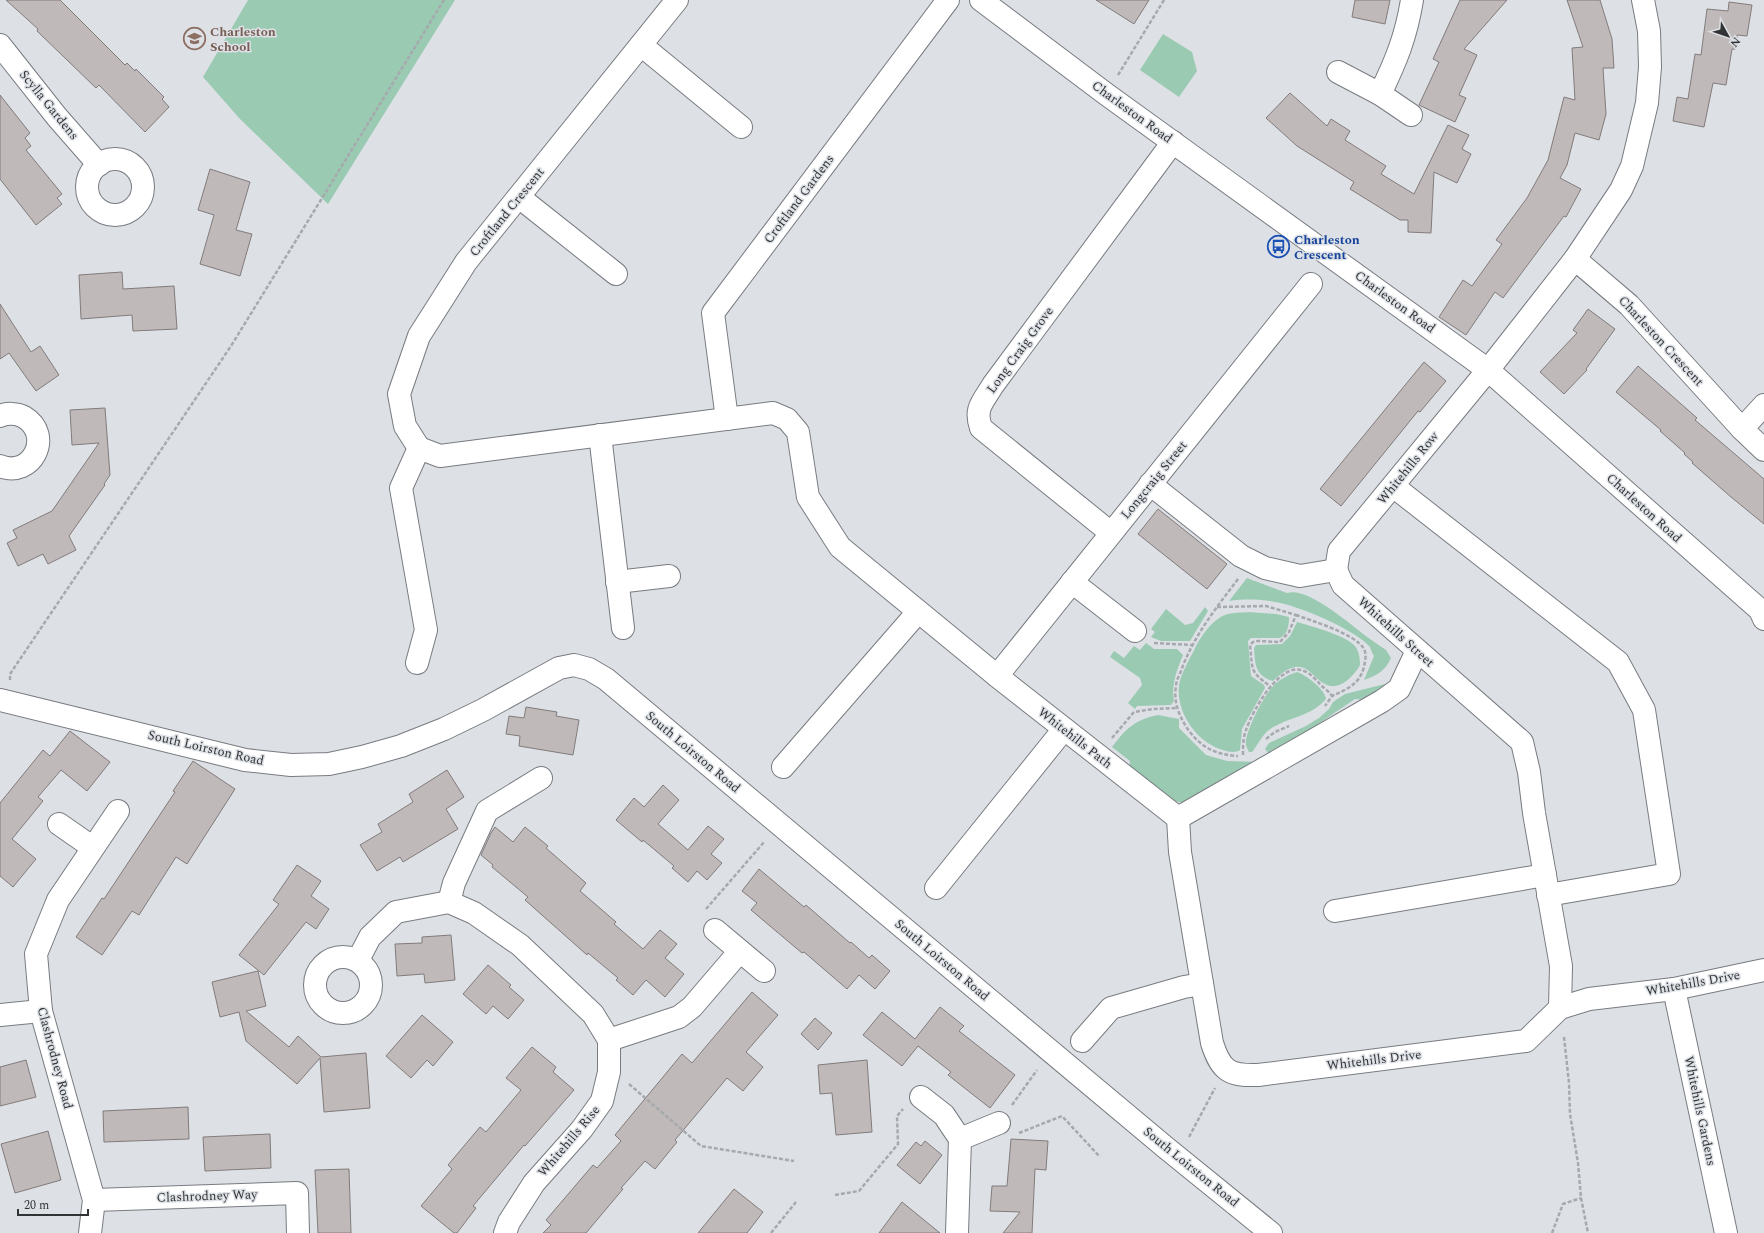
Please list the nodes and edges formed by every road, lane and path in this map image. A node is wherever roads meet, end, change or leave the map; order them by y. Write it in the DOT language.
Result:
graph roads {
  1 [pos="444,0"];
  2 [pos="677,0"];
  3 [pos="948,0"];
  4 [pos="981,0"];
  5 [pos="1164,0"];
  6 [pos="1412,0"];
  7 [pos="1643,0"];
  8 [pos="0,45"];
  9 [pos="641,45"];
  10 [pos="1338,72"];
  11 [pos="1106,94"];
  12 [pos="1380,94"];
  13 [pos="1411,116"];
  14 [pos="741,127"];
  15 [pos="1173,142"];
  16 [pos="99,165"];
  17 [pos="520,197"];
  18 [pos="1576,258"];
  19 [pos="616,274"];
  20 [pos="1311,284"];
  21 [pos="1488,370"];
  22 [pos="1764,405"];
  23 [pos="0,416"];
  24 [pos="727,419"];
  25 [pos="1742,429"];
  26 [pos="600,435"];
  27 [pos="419,448"];
  28 [pos="1764,450"];
  29 [pos="0,466"];
  30 [pos="1150,484"];
  31 [pos="1392,486"];
  32 [pos="1111,533"];
  33 [pos="1254,562"];
  34 [pos="1336,570"];
  35 [pos="669,576"];
  36 [pos="617,582"];
  37 [pos="1072,582"];
  38 [pos="1217,607"];
  39 [pos="918,612"];
  40 [pos="1296,615"];
  41 [pos="1764,619"];
  42 [pos="623,628"];
  43 [pos="1135,631"];
  44 [pos="1192,645"];
  45 [pos="1417,651"];
  46 [pos="417,663"];
  47 [pos="997,676"];
  48 [pos="1270,686"];
  49 [pos="1332,696"];
  50 [pos="5,702"];
  51 [pos="1177,708"];
  52 [pos="1322,709"];
  53 [pos="1294,724"];
  54 [pos="1064,729"];
  55 [pos="1265,742"];
  56 [pos="1097,755"];
  57 [pos="1243,757"];
  58 [pos="1275,762"];
  59 [pos="783,767"];
  60 [pos="541,778"];
  61 [pos="118,810"];
  62 [pos="1178,818"];
  63 [pos="59,824"];
  64 [pos="780,824"];
  65 [pos="92,846"];
  66 [pos="1547,885"];
  67 [pos="936,888"];
  68 [pos="449,902"];
  69 [pos="1335,911"];
  70 [pos="715,930"];
  71 [pos="740,950"];
  72 [pos="358,960"];
  73 [pos="1764,970"];
  74 [pos="764,971"];
  75 [pos="1202,984"];
  76 [pos="1674,989"];
  77 [pos="1560,1008"];
  78 [pos="41,1011"];
  79 [pos="0,1015"];
  80 [pos="609,1040"];
  81 [pos="1082,1041"];
  82 [pos="1050,1051"];
  83 [pos="609,1067"];
  84 [pos="1226,1069"];
  85 [pos="921,1097"];
  86 [pos="999,1123"];
  87 [pos="960,1139"];
  88 [pos="1100,1157"];
  89 [pos="1178,1157"];
  90 [pos="794,1161"];
  91 [pos="835,1195"];
  92 [pos="1581,1198"];
  93 [pos="94,1200"];
  94 [pos="796,1202"];
  95 [pos="90,1233"];
  96 [pos="298,1233"];
  97 [pos="505,1233"];
  98 [pos="771,1233"];
  99 [pos="957,1233"];
  100 [pos="1271,1233"];
  101 [pos="1552,1233"];
  102 [pos="1588,1233"];
  103 [pos="1726,1233"];
  1 -- 50 [label="path"];
  2 -- 9 [label="street, Croftland Crescent"];
  3 -- 24 [label="street, Croftland Gardens"];
  4 -- 11 [label="street, Charleston Road"];
  5 -- 11 [label="path"];
  6 -- 12 [label="street"];
  7 -- 18 [label="street"];
  8 -- 16 [label="street, Scylla Gardens"];
  9 -- 14 [label="street"];
  9 -- 17 [label="street, Croftland Crescent"];
  10 -- 12 [label="street"];
  11 -- 15 [label="street, Charleston Road"];
  12 -- 13 [label="street"];
  15 -- 21 [label="street, Charleston Road"];
  15 -- 32 [label="street, Long Craig Grove"];
  17 -- 19 [label="street"];
  17 -- 27 [label="street, Croftland Crescent"];
  18 -- 21 [label="street"];
  18 -- 25 [label="street, Charleston Crescent"];
  20 -- 30 [label="street, Longcraig Street"];
  21 -- 31 [label="street, Whitehills Row"];
  21 -- 41 [label="street, Charleston Road"];
  22 -- 25 [label="street"];
  23 -- 29 [label="street"];
  24 -- 26 [label="street"];
  24 -- 39 [label="street, Whitehills Path"];
  25 -- 28 [label="street, Charleston Crescent"];
  26 -- 27 [label="street"];
  26 -- 36 [label="street"];
  27 -- 46 [label="street"];
  30 -- 32 [label="street, Longcraig Street"];
  30 -- 33 [label="street"];
  31 -- 34 [label="street, Whitehills Row"];
  31 -- 66 [label="street"];
  32 -- 37 [label="street, Longcraig Street"];
  33 -- 34 [label="street"];
  33 -- 38 [label="path"];
  34 -- 45 [label="street, Whitehills Street"];
  35 -- 36 [label="street"];
  36 -- 42 [label="street"];
  37 -- 43 [label="street"];
  37 -- 47 [label="street, Longcraig Street"];
  38 -- 40 [label="path"];
  38 -- 44 [label="path"];
  39 -- 47 [label="street, Whitehills Path"];
  39 -- 59 [label="street"];
  40 -- 48 [label="path"];
  40 -- 49 [label="path"];
  43 -- 44 [label="path"];
  44 -- 51 [label="path"];
  45 -- 58 [label="street"];
  45 -- 66 [label="street, Whitehills Street"];
  47 -- 54 [label="street, Whitehills Path"];
  48 -- 49 [label="path"];
  48 -- 57 [label="path"];
  49 -- 52 [label="path"];
  50 -- 64 [label="street, South Loirston Road"];
  51 -- 56 [label="path"];
  51 -- 57 [label="path"];
  53 -- 55 [label="path"];
  54 -- 56 [label="street, Whitehills Path"];
  54 -- 67 [label="street"];
  56 -- 62 [label="street, Whitehills Path"];
  57 -- 58 [label="path"];
  58 -- 62 [label="street"];
  60 -- 68 [label="street"];
  61 -- 65 [label="street, Clashrodney Road"];
  62 -- 75 [label="street"];
  63 -- 65 [label="street"];
  64 -- 70 [label="path"];
  64 -- 82 [label="street, South Loirston Road"];
  65 -- 78 [label="street, Clashrodney Road"];
  66 -- 69 [label="street"];
  66 -- 77 [label="street, Whitehills Street"];
  68 -- 72 [label="street"];
  68 -- 80 [label="street"];
  70 -- 71 [label="street"];
  71 -- 74 [label="street"];
  71 -- 80 [label="street"];
  73 -- 76 [label="street, Whitehills Drive"];
  75 -- 81 [label="street"];
  75 -- 84 [label="street"];
  76 -- 77 [label="street, Whitehills Drive"];
  76 -- 103 [label="street, Whitehills Gardens"];
  77 -- 84 [label="street, Whitehills Drive"];
  77 -- 92 [label="path"];
  78 -- 79 [label="street"];
  78 -- 93 [label="street, Clashrodney Road"];
  80 -- 83 [label="street, Whitehills Rise"];
  82 -- 86 [label="path"];
  82 -- 89 [label="street, South Loirston Road"];
  83 -- 90 [label="path"];
  83 -- 97 [label="street, Whitehills Rise"];
  84 -- 89 [label="path"];
  85 -- 87 [label="street"];
  85 -- 91 [label="path"];
  86 -- 87 [label="street"];
  86 -- 88 [label="path"];
  87 -- 99 [label="street"];
  89 -- 100 [label="street, South Loirston Road"];
  92 -- 101 [label="path"];
  92 -- 102 [label="path"];
  93 -- 95 [label="street, Clashrodney Road"];
  93 -- 96 [label="street, Clashrodney Way"];
  94 -- 98 [label="path"];
}
